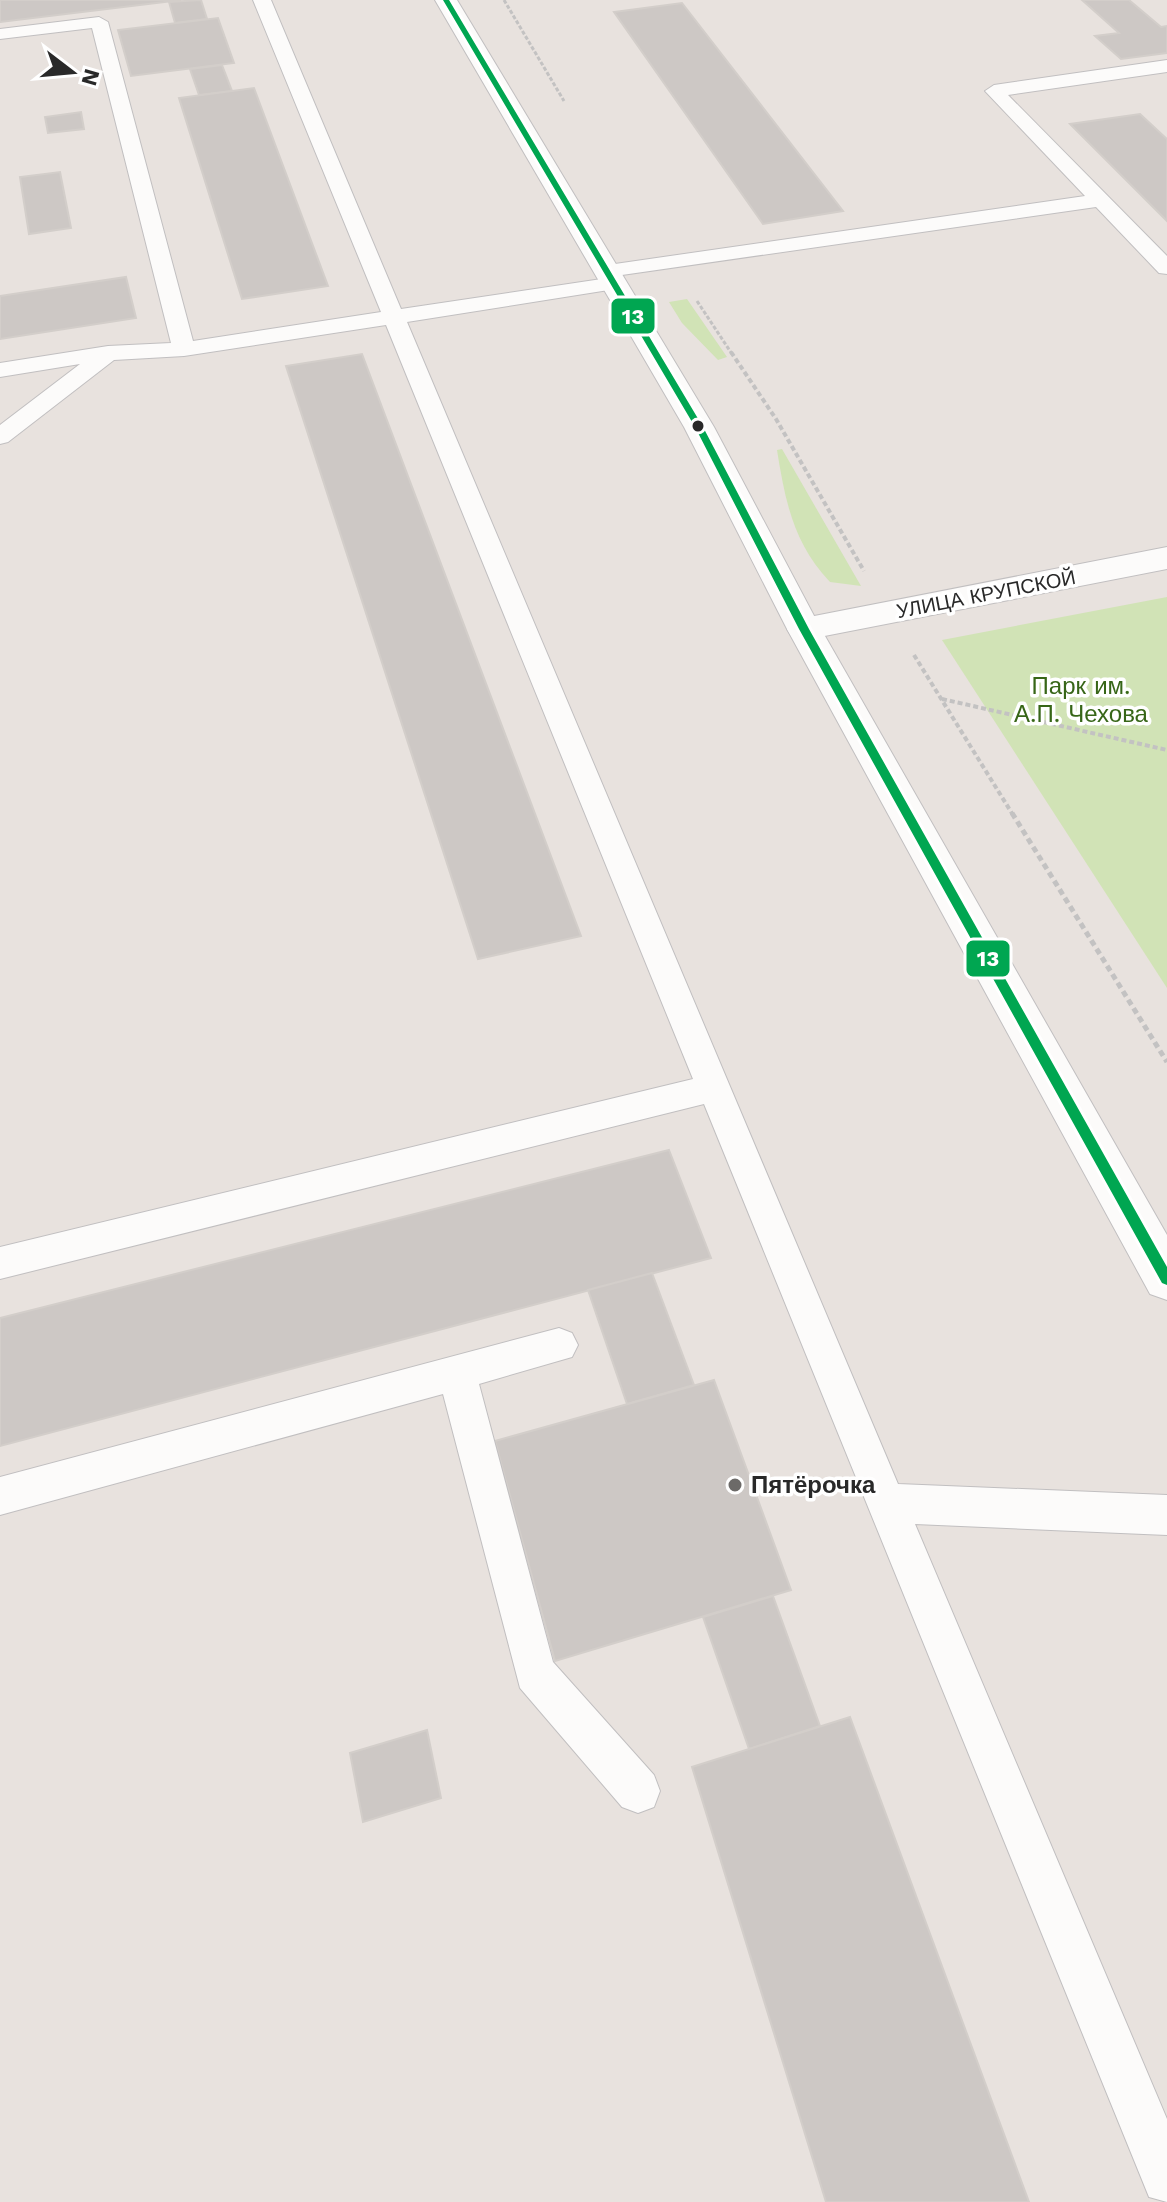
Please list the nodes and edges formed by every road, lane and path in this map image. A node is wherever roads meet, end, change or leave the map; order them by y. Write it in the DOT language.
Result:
graph roads {
  1 [pos="262,0"];
  2 [pos="446,0"];
  3 [pos="504,0"];
  4 [pos="0,34"];
  5 [pos="1167,66"];
  6 [pos="567,106"];
  7 [pos="1100,200"];
  8 [pos="673,263"];
  9 [pos="1167,268"];
  10 [pos="611,277"];
  11 [pos="394,316"];
  12 [pos="184,349"];
  13 [pos="108,353"];
  14 [pos="0,370"];
  15 [pos="0,437"];
  16 [pos="1167,558"];
  17 [pos="888,613"];
  18 [pos="804,629"];
  19 [pos="941,698"];
  20 [pos="1167,750"];
  21 [pos="1167,1062"];
  22 [pos="714,1088"];
  23 [pos="1155,1234"];
  24 [pos="0,1263"];
  25 [pos="1167,1279"];
  26 [pos="559,1345"];
  27 [pos="457,1373"];
  28 [pos="0,1496"];
  29 [pos="887,1503"];
  30 [pos="1167,1515"];
  31 [pos="638,1791"];
  32 [pos="1167,2179"];
  1 -- 11 [label="lane"];
  2 -- 10 [label="main road"];
  3 -- 6 [label="path"];
  4 -- 12 [label="lane"];
  5 -- 7 [label="lane"];
  7 -- 8 [label="lane"];
  7 -- 9 [label="lane"];
  8 -- 10 [label="lane"];
  8 -- 17 [label="path"];
  10 -- 11 [label="lane"];
  10 -- 18 [label="main road"];
  11 -- 12 [label="lane"];
  11 -- 22 [label="lane"];
  12 -- 13 [label="lane"];
  13 -- 14 [label="lane"];
  13 -- 15 [label="lane"];
  16 -- 17 [label="main road, УЛИЦА КРУПСКОЙ"];
  17 -- 18 [label="main road, УЛИЦА КРУПСКОЙ"];
  17 -- 19 [label="path"];
  18 -- 23 [label="main road"];
  19 -- 20 [label="path"];
  19 -- 21 [label="path"];
  22 -- 24 [label="lane"];
  22 -- 29 [label="lane"];
  23 -- 25 [label="main road"];
  26 -- 27 [label="lane"];
  27 -- 28 [label="lane"];
  27 -- 31 [label="lane"];
  29 -- 30 [label="lane"];
  29 -- 32 [label="lane"];
}
